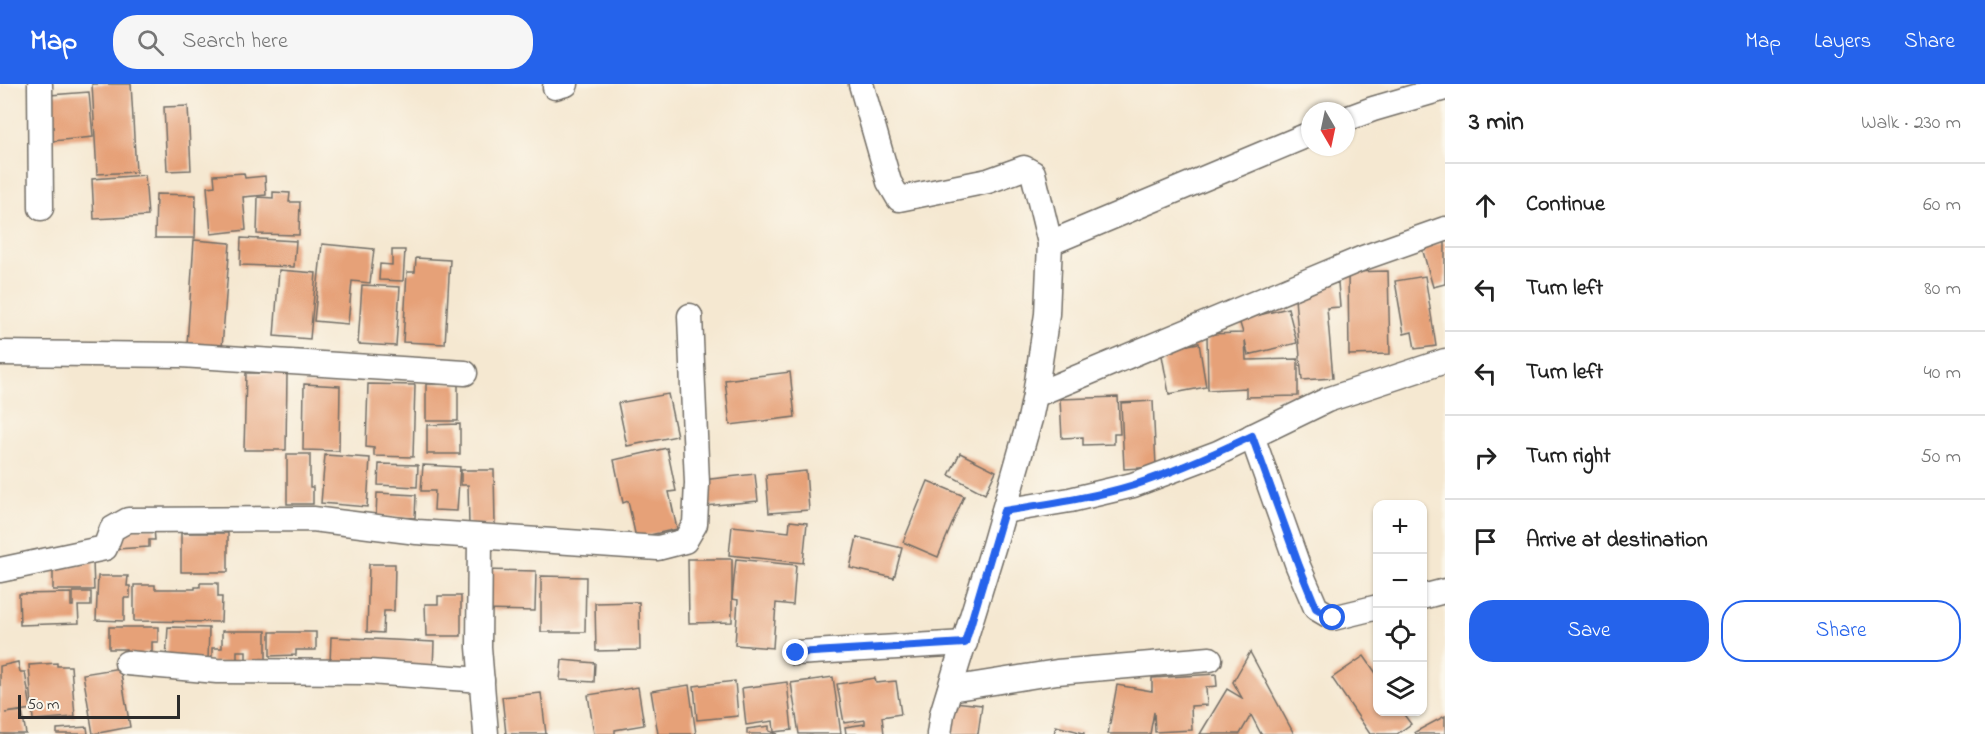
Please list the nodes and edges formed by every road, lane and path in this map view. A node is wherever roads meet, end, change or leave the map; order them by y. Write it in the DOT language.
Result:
graph roads {
  1 [pos="40,84"];
  2 [pos="861,84"];
  3 [pos="1445,88"];
  4 [pos="1355,116"];
  5 [pos="1301,138"];
  6 [pos="41,208"];
  7 [pos="1445,229"];
  8 [pos="1050,243"];
  9 [pos="690,316"];
  10 [pos="0,353"];
  11 [pos="1445,361"];
  12 [pos="465,373"];
  13 [pos="1035,395"];
  14 [pos="1252,436"];
  15 [pos="1004,511"];
  16 [pos="480,537"];
  17 [pos="0,570"];
  18 [pos="1445,591"];
  19 [pos="1427,596"];
  20 [pos="1373,608"];
  21 [pos="965,643"];
  22 [pos="796,653"];
  23 [pos="1210,659"];
  24 [pos="127,663"];
  25 [pos="482,680"];
  26 [pos="950,689"];
  27 [pos="486,734"];
  28 [pos="939,734"];
  1 -- 6 [label="street"];
  2 -- 8 [label="street"];
  3 -- 4 [label="street"];
  5 -- 8 [label="street"];
  7 -- 13 [label="street"];
  8 -- 13 [label="street"];
  9 -- 16 [label="street"];
  10 -- 12 [label="street"];
  11 -- 14 [label="street"];
  13 -- 15 [label="street"];
  14 -- 15 [label="street"];
  14 -- 20 [label="street"];
  15 -- 21 [label="street"];
  16 -- 17 [label="street"];
  16 -- 25 [label="street"];
  18 -- 19 [label="street"];
  21 -- 22 [label="street"];
  21 -- 26 [label="street"];
  23 -- 26 [label="street"];
  24 -- 25 [label="street"];
  25 -- 27 [label="street"];
  26 -- 28 [label="street"];
}
